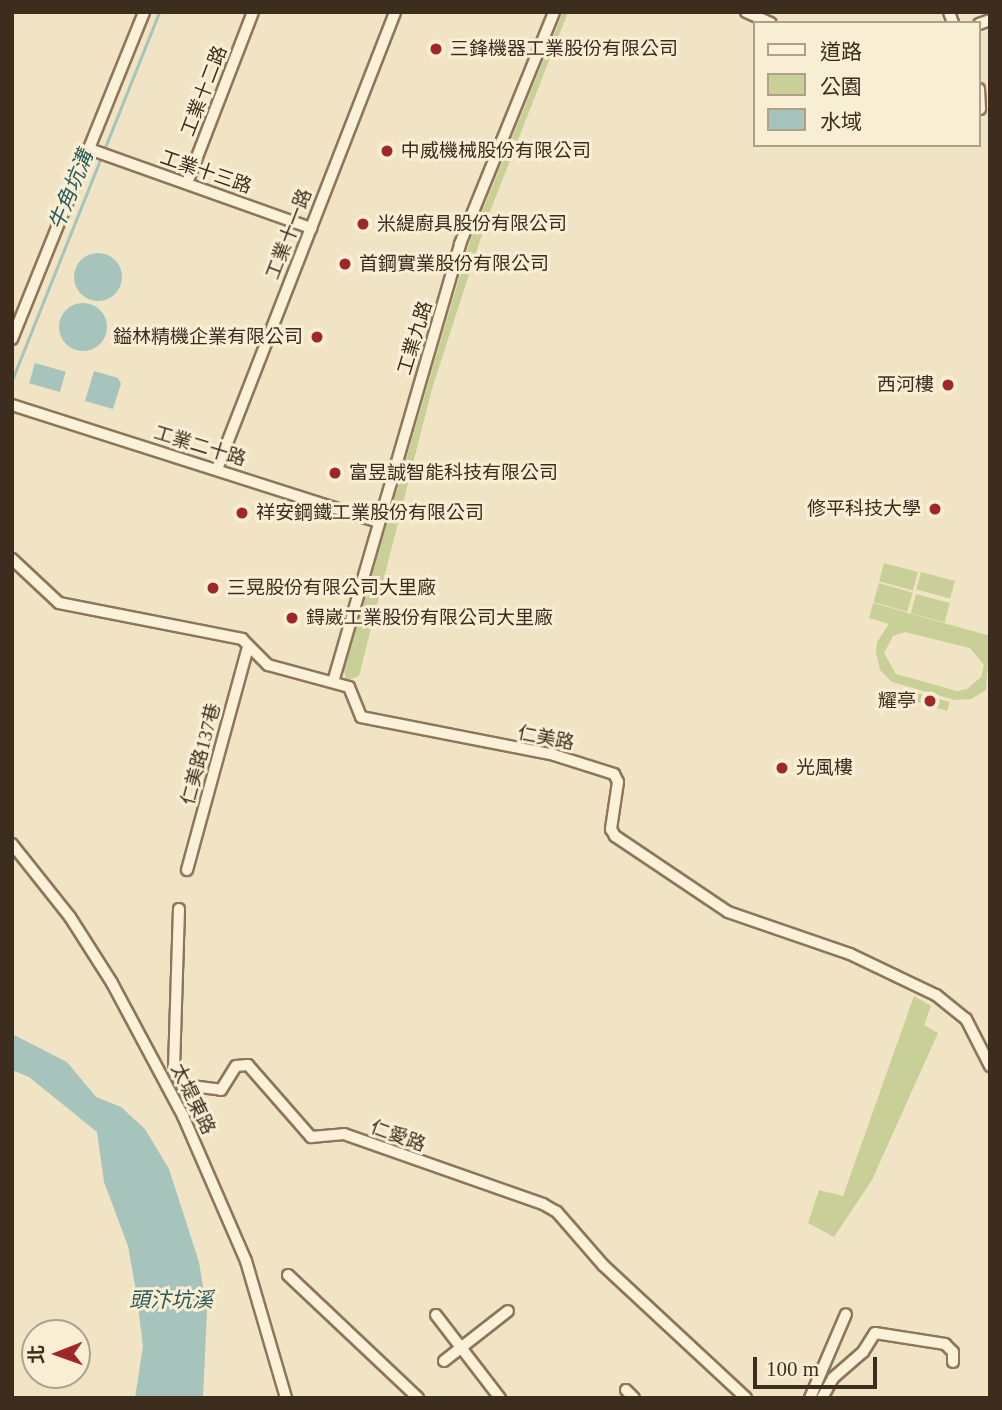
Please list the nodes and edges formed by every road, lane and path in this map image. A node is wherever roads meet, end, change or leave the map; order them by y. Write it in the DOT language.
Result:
graph roads {
  1 [pos="144,12"];
  2 [pos="253,12"];
  3 [pos="395,12"];
  4 [pos="554,12"];
  5 [pos="746,12"];
  6 [pos="761,15"];
  7 [pos="92,149"];
  8 [pos="187,183"];
  9 [pos="311,228"];
  10 [pos="12,339"];
  11 [pos="12,405"];
  12 [pos="217,469"];
  13 [pos="378,522"];
  14 [pos="12,559"];
  15 [pos="248,647"];
  16 [pos="333,682"];
  17 [pos="12,844"];
  18 [pos="187,870"];
  19 [pos="179,909"];
  20 [pos="990,1066"];
  21 [pos="288,1275"];
  22 [pos="508,1311"];
  23 [pos="846,1314"];
  24 [pos="436,1315"];
  25 [pos="460,1348"];
  26 [pos="444,1361"];
  27 [pos="953,1362"];
  28 [pos="286,1398"];
  29 [pos="418,1398"];
  30 [pos="500,1398"];
  31 [pos="746,1398"];
  32 [pos="810,1398"];
  33 [pos="822,1398"];
  1 -- 7 [label="street"];
  2 -- 8 [label="street, 工業十二路"];
  3 -- 9 [label="street, 工業十一路"];
  4 -- 13 [label="street, 工業九路"];
  5 -- 6 [label="street"];
  7 -- 8 [label="street, 工業十三路"];
  7 -- 10 [label="street"];
  8 -- 9 [label="street, 工業十三路"];
  9 -- 12 [label="street, 工業十一路"];
  11 -- 12 [label="street, 工業二十路"];
  12 -- 13 [label="street, 工業二十路"];
  13 -- 16 [label="street, 工業九路"];
  14 -- 15 [label="street"];
  15 -- 16 [label="street"];
  15 -- 18 [label="street, 仁美路137巷"];
  16 -- 20 [label="street, 仁美路"];
  17 -- 28 [label="street, 太堤東路"];
  19 -- 31 [label="street, 仁愛路"];
  21 -- 29 [label="street"];
  22 -- 25 [label="street"];
  23 -- 32 [label="street"];
  24 -- 25 [label="street"];
  25 -- 26 [label="street"];
  25 -- 30 [label="street"];
  27 -- 33 [label="street"];
}
